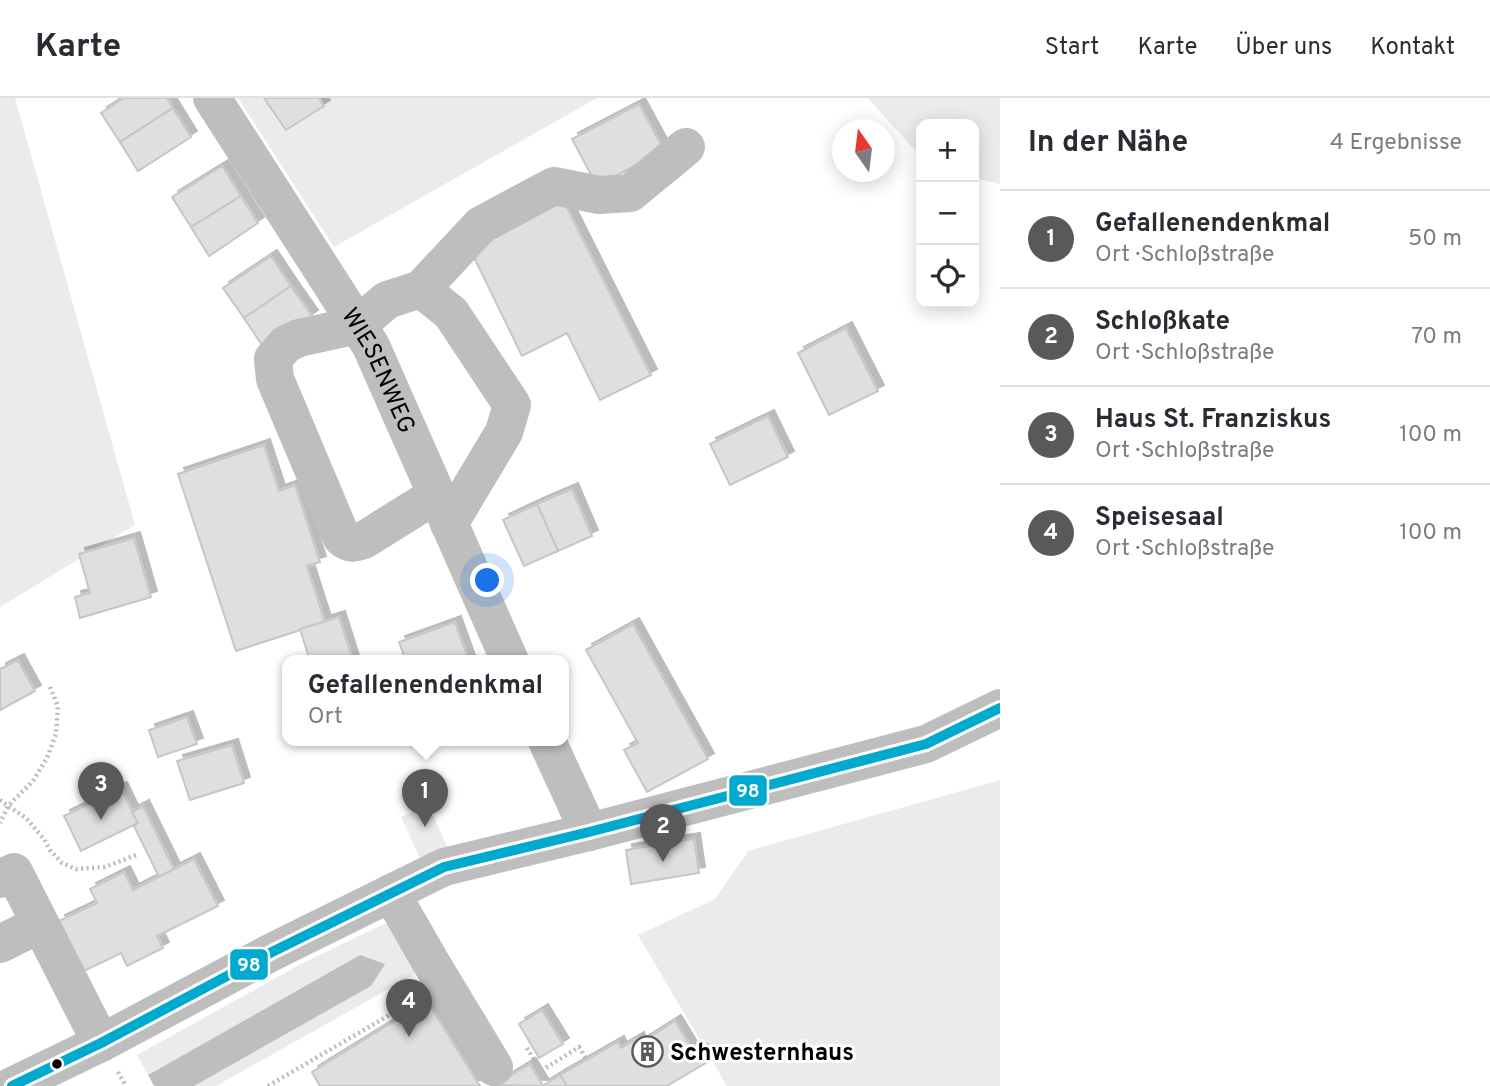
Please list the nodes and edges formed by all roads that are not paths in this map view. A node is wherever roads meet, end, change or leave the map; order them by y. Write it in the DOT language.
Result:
graph roads {
  1 [pos="212,98"];
  2 [pos="686,146"];
  3 [pos="421,289"];
  4 [pos="358,325"];
  5 [pos="443,509"];
  6 [pos="507,655"];
  7 [pos="1000,708"];
  8 [pos="549,746"];
  9 [pos="589,832"];
  10 [pos="7,875"];
  11 [pos="391,893"];
  12 [pos="40,924"];
  13 [pos="0,944"];
  14 [pos="101,1043"];
  15 [pos="494,1066"];
  16 [pos="12,1086"];
  1 -- 4 [label="street, WIESENWEG"];
  2 -- 3 [label="street"];
  3 -- 4 [label="street"];
  3 -- 5 [label="street"];
  4 -- 5 [label="street, WIESENWEG"];
  4 -- 5 [label="street"];
  5 -- 6 [label="street, WIESENWEG"];
  7 -- 9 [label="street"];
  8 -- 9 [label="street"];
  9 -- 11 [label="street"];
  10 -- 12 [label="street"];
  11 -- 14 [label="street"];
  11 -- 15 [label="street"];
  12 -- 13 [label="street"];
  12 -- 14 [label="street"];
  14 -- 16 [label="street"];
}
